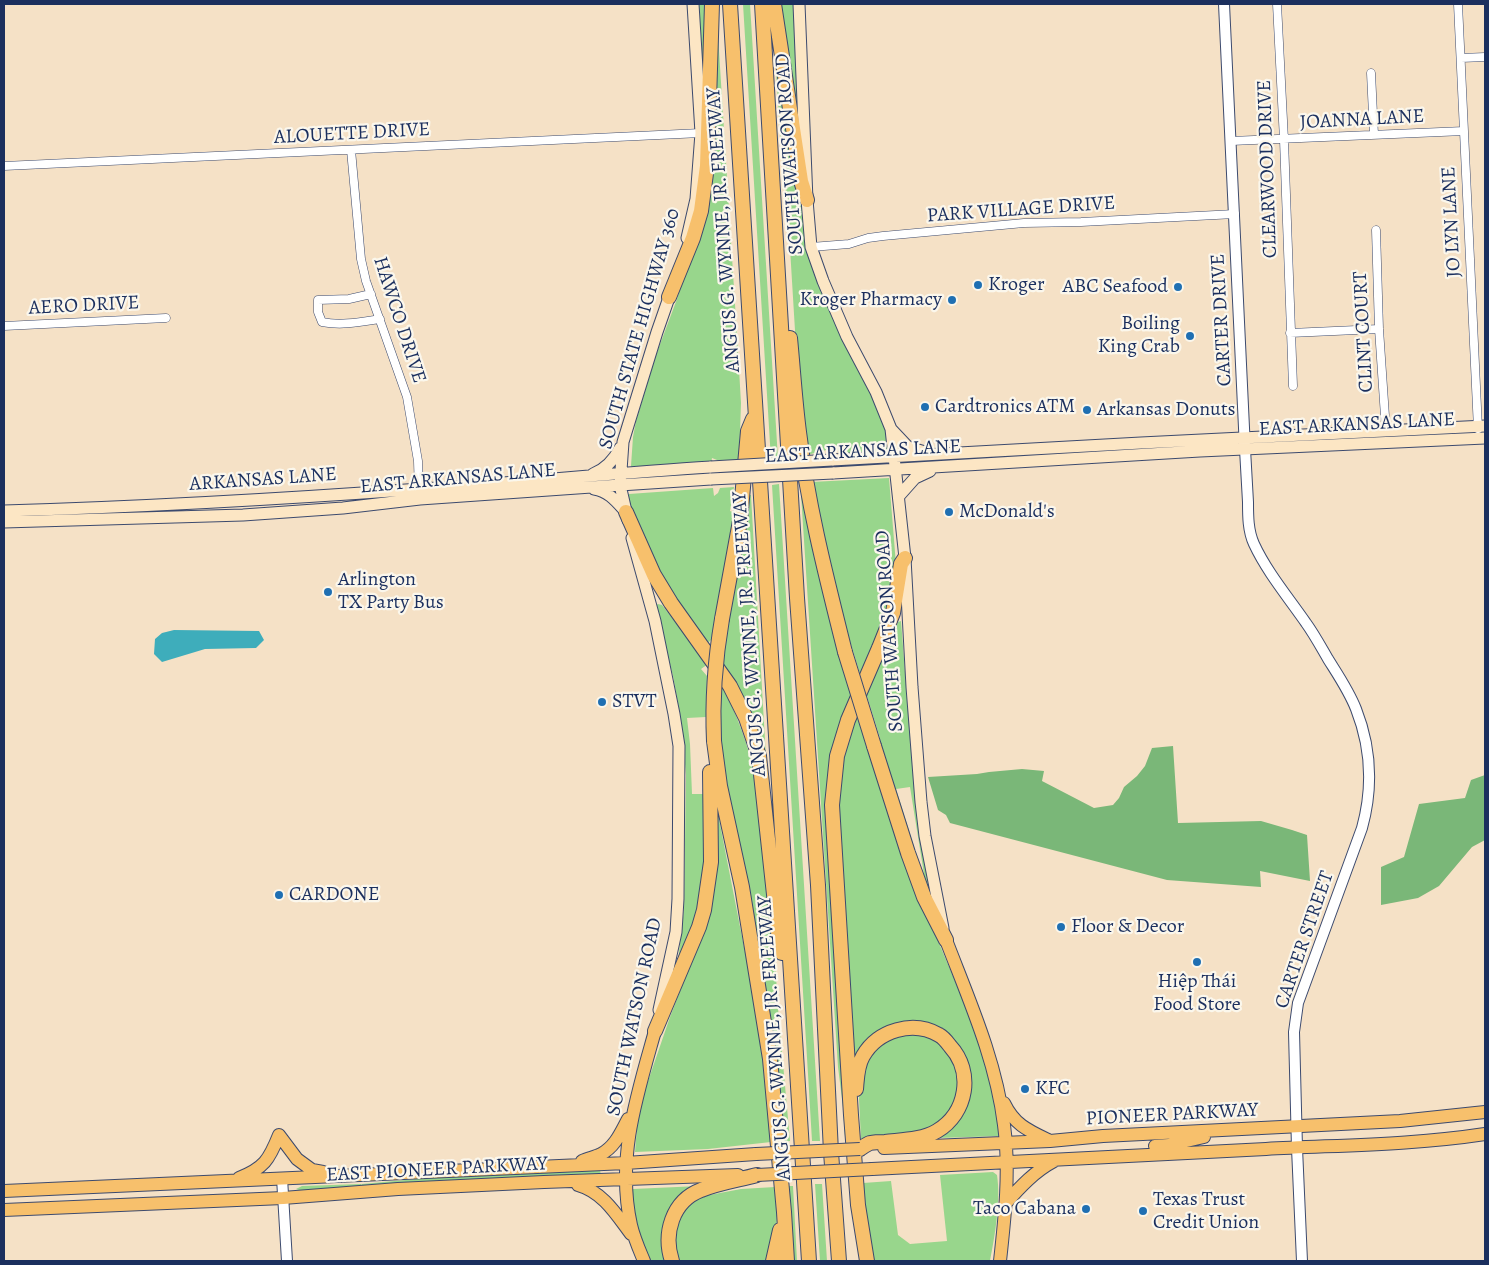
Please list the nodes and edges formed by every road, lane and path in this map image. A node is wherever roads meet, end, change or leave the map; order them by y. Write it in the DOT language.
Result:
graph roads {
  1 [pos="693,4"];
  2 [pos="712,4"];
  3 [pos="730,4"];
  4 [pos="762,4"];
  5 [pos="774,4"];
  6 [pos="799,4"];
  7 [pos="1224,4"];
  8 [pos="1278,4"];
  9 [pos="1458,4"];
  10 [pos="1485,57"];
  11 [pos="1460,58"];
  12 [pos="1371,73"];
  13 [pos="1464,131"];
  14 [pos="701,133"];
  15 [pos="1374,135"];
  16 [pos="1284,140"];
  17 [pos="1231,142"];
  18 [pos="351,150"];
  19 [pos="4,166"];
  20 [pos="808,200"];
  21 [pos="1235,214"];
  22 [pos="1376,230"];
  23 [pos="811,247"];
  24 [pos="371,294"];
  25 [pos="670,297"];
  26 [pos="779,297"];
  27 [pos="166,318"];
  28 [pos="380,319"];
  29 [pos="4,326"];
  30 [pos="1379,329"];
  31 [pos="1290,333"];
  32 [pos="1293,386"];
  33 [pos="756,411"];
  34 [pos="891,429"];
  35 [pos="1386,431"];
  36 [pos="1482,432"];
  37 [pos="623,442"];
  38 [pos="1245,444"];
  39 [pos="936,455"];
  40 [pos="895,457"];
  41 [pos="944,466"];
  42 [pos="896,469"];
  43 [pos="620,479"];
  44 [pos="582,483"];
  45 [pos="419,494"];
  46 [pos="899,496"];
  47 [pos="4,511"];
  48 [pos="626,512"];
  49 [pos="244,515"];
  50 [pos="4,522"];
  51 [pos="905,558"];
  52 [pos="1361,724"];
  53 [pos="714,741"];
  54 [pos="946,940"];
  55 [pos="790,966"];
  56 [pos="655,1031"];
  57 [pos="998,1091"];
  58 [pos="633,1108"];
  59 [pos="1485,1112"];
  60 [pos="851,1114"];
  61 [pos="1296,1127"];
  62 [pos="1212,1131"];
  63 [pos="1485,1134"];
  64 [pos="1050,1141"];
  65 [pos="1005,1143"];
  66 [pos="1297,1148"];
  67 [pos="866,1149"];
  68 [pos="1101,1157"];
  69 [pos="1056,1160"];
  70 [pos="1006,1162"];
  71 [pos="626,1163"];
  72 [pos="573,1164"];
  73 [pos="872,1169"];
  74 [pos="348,1175"];
  75 [pos="757,1175"];
  76 [pos="282,1178"];
  77 [pos="234,1180"];
  78 [pos="626,1180"];
  79 [pos="568,1182"];
  80 [pos="4,1191"];
  81 [pos="283,1198"];
  82 [pos="1006,1203"];
  83 [pos="4,1210"];
  84 [pos="784,1212"];
  85 [pos="635,1238"];
  86 [pos="287,1261"];
  87 [pos="644,1261"];
  88 [pos="672,1261"];
  89 [pos="773,1261"];
  90 [pos="787,1261"];
  91 [pos="809,1261"];
  92 [pos="839,1261"];
  93 [pos="867,1261"];
  94 [pos="1000,1261"];
  95 [pos="1302,1261"];
  1 -- 14 [label="main road, SOUTH STATE HIGHWAY 360"];
  2 -- 25 [label="highway"];
  3 -- 33 [label="highway, ANGUS G. WYNNE, JR. FREEWAY"];
  4 -- 26 [label="highway"];
  5 -- 20 [label="highway"];
  6 -- 20 [label="main road, SOUTH WATSON ROAD"];
  7 -- 17 [label="street, CARTER DRIVE"];
  8 -- 16 [label="street, CLEARWOOD DRIVE"];
  9 -- 11 [label="street, JO LYN LANE"];
  10 -- 11 [label="street"];
  11 -- 13 [label="street, JO LYN LANE"];
  12 -- 15 [label="street"];
  13 -- 15 [label="street, JOANNA LANE"];
  13 -- 36 [label="street, JO LYN LANE"];
  14 -- 18 [label="street, ALOUETTE DRIVE"];
  14 -- 25 [label="main road, SOUTH STATE HIGHWAY 360"];
  15 -- 16 [label="street, JOANNA LANE"];
  16 -- 17 [label="street, JOANNA LANE"];
  16 -- 31 [label="street, CLEARWOOD DRIVE"];
  17 -- 21 [label="street, CARTER DRIVE"];
  18 -- 19 [label="street, ALOUETTE DRIVE"];
  18 -- 24 [label="street, HAWCO DRIVE"];
  20 -- 23 [label="main road, SOUTH WATSON ROAD"];
  21 -- 23 [label="street, PARK VILLAGE DRIVE"];
  21 -- 38 [label="street, CARTER DRIVE"];
  22 -- 30 [label="street, CLINT COURT"];
  23 -- 34 [label="main road, SOUTH WATSON ROAD"];
  24 -- 28 [label="street, HAWCO DRIVE"];
  24 -- 28 [label="street"];
  25 -- 37 [label="main road, SOUTH STATE HIGHWAY 360"];
  26 -- 54 [label="highway, bridge"];
  26 -- 92 [label="highway"];
  27 -- 29 [label="street, AERO DRIVE"];
  28 -- 45 [label="street, HAWCO DRIVE"];
  30 -- 31 [label="street"];
  30 -- 35 [label="street, CLINT COURT"];
  31 -- 32 [label="street, CLEARWOOD DRIVE"];
  33 -- 53 [label="highway, bridge"];
  33 -- 55 [label="highway, ANGUS G. WYNNE, JR. FREEWAY"];
  34 -- 39 [label="main road"];
  34 -- 40 [label="main road, SOUTH WATSON ROAD"];
  35 -- 36 [label="main road, EAST ARKANSAS LANE"];
  35 -- 38 [label="main road, EAST ARKANSAS LANE"];
  36 -- 38 [label="main road, EAST ARKANSAS LANE"];
  37 -- 43 [label="main road, SOUTH STATE HIGHWAY 360"];
  37 -- 44 [label="main road"];
  38 -- 39 [label="main road, EAST ARKANSAS LANE"];
  38 -- 41 [label="main road, EAST ARKANSAS LANE"];
  38 -- 52 [label="street, CARTER DRIVE"];
  39 -- 40 [label="main road, EAST ARKANSAS LANE"];
  40 -- 42 [label="main road, SOUTH WATSON ROAD"];
  40 -- 43 [label="main road, EAST ARKANSAS LANE, bridge"];
  41 -- 42 [label="main road, EAST ARKANSAS LANE"];
  41 -- 46 [label="main road"];
  42 -- 43 [label="main road, EAST ARKANSAS LANE, bridge"];
  42 -- 46 [label="main road, SOUTH WATSON ROAD"];
  43 -- 44 [label="main road, EAST ARKANSAS LANE"];
  43 -- 48 [label="main road, SOUTH WATSON ROAD"];
  44 -- 45 [label="main road, EAST ARKANSAS LANE"];
  44 -- 48 [label="main road"];
  45 -- 47 [label="main road, ARKANSAS LANE"];
  45 -- 49 [label="main road, EAST ARKANSAS LANE"];
  46 -- 51 [label="main road, SOUTH WATSON ROAD"];
  48 -- 55 [label="highway"];
  48 -- 56 [label="main road, SOUTH WATSON ROAD"];
  49 -- 50 [label="main road, ARKANSAS LANE"];
  51 -- 54 [label="main road, SOUTH WATSON ROAD"];
  51 -- 60 [label="highway"];
  52 -- 61 [label="street, CARTER STREET"];
  53 -- 56 [label="highway"];
  53 -- 84 [label="highway"];
  54 -- 57 [label="main road, SOUTH WATSON ROAD"];
  55 -- 91 [label="highway, ANGUS G. WYNNE, JR. FREEWAY"];
  56 -- 58 [label="main road, SOUTH WATSON ROAD"];
  57 -- 64 [label="main road"];
  57 -- 65 [label="main road, SOUTH WATSON ROAD"];
  58 -- 71 [label="main road, SOUTH WATSON ROAD"];
  58 -- 72 [label="main road"];
  59 -- 61 [label="main road, PIONEER PARKWAY"];
  60 -- 67 [label="highway"];
  60 -- 93 [label="highway"];
  61 -- 62 [label="main road, PIONEER PARKWAY"];
  61 -- 66 [label="street, CARTER STREET"];
  62 -- 64 [label="main road, PIONEER PARKWAY"];
  62 -- 68 [label="main road"];
  63 -- 66 [label="main road, PIONEER PARKWAY"];
  64 -- 65 [label="main road, PIONEER PARKWAY"];
  65 -- 67 [label="main road, PIONEER PARKWAY"];
  65 -- 70 [label="main road, SOUTH WATSON ROAD"];
  66 -- 68 [label="main road, PIONEER PARKWAY"];
  66 -- 95 [label="street, CARTER STREET"];
  67 -- 71 [label="main road, EAST PIONEER PARKWAY, bridge"];
  68 -- 69 [label="main road, PIONEER PARKWAY"];
  69 -- 70 [label="main road, PIONEER PARKWAY"];
  69 -- 82 [label="main road"];
  70 -- 73 [label="main road, PIONEER PARKWAY"];
  70 -- 82 [label="main road, SOUTH WATSON ROAD"];
  71 -- 72 [label="main road, EAST PIONEER PARKWAY"];
  71 -- 78 [label="main road, SOUTH WATSON ROAD"];
  72 -- 74 [label="main road, EAST PIONEER PARKWAY"];
  73 -- 75 [label="main road, EAST PIONEER PARKWAY, bridge"];
  74 -- 76 [label="main road, EAST PIONEER PARKWAY"];
  74 -- 77 [label="main road"];
  75 -- 78 [label="main road, EAST PIONEER PARKWAY"];
  75 -- 88 [label="highway"];
  76 -- 77 [label="main road, EAST PIONEER PARKWAY"];
  76 -- 81 [label="street"];
  77 -- 80 [label="main road, EAST PIONEER PARKWAY"];
  78 -- 79 [label="main road, EAST PIONEER PARKWAY"];
  78 -- 85 [label="main road, SOUTH WATSON ROAD"];
  79 -- 81 [label="main road, EAST PIONEER PARKWAY"];
  79 -- 85 [label="main road"];
  81 -- 83 [label="main road, EAST PIONEER PARKWAY"];
  81 -- 86 [label="street"];
  82 -- 94 [label="main road, SOUTH WATSON ROAD"];
  84 -- 89 [label="highway"];
  84 -- 90 [label="highway"];
  85 -- 87 [label="main road, SOUTH WATSON ROAD"];
}
